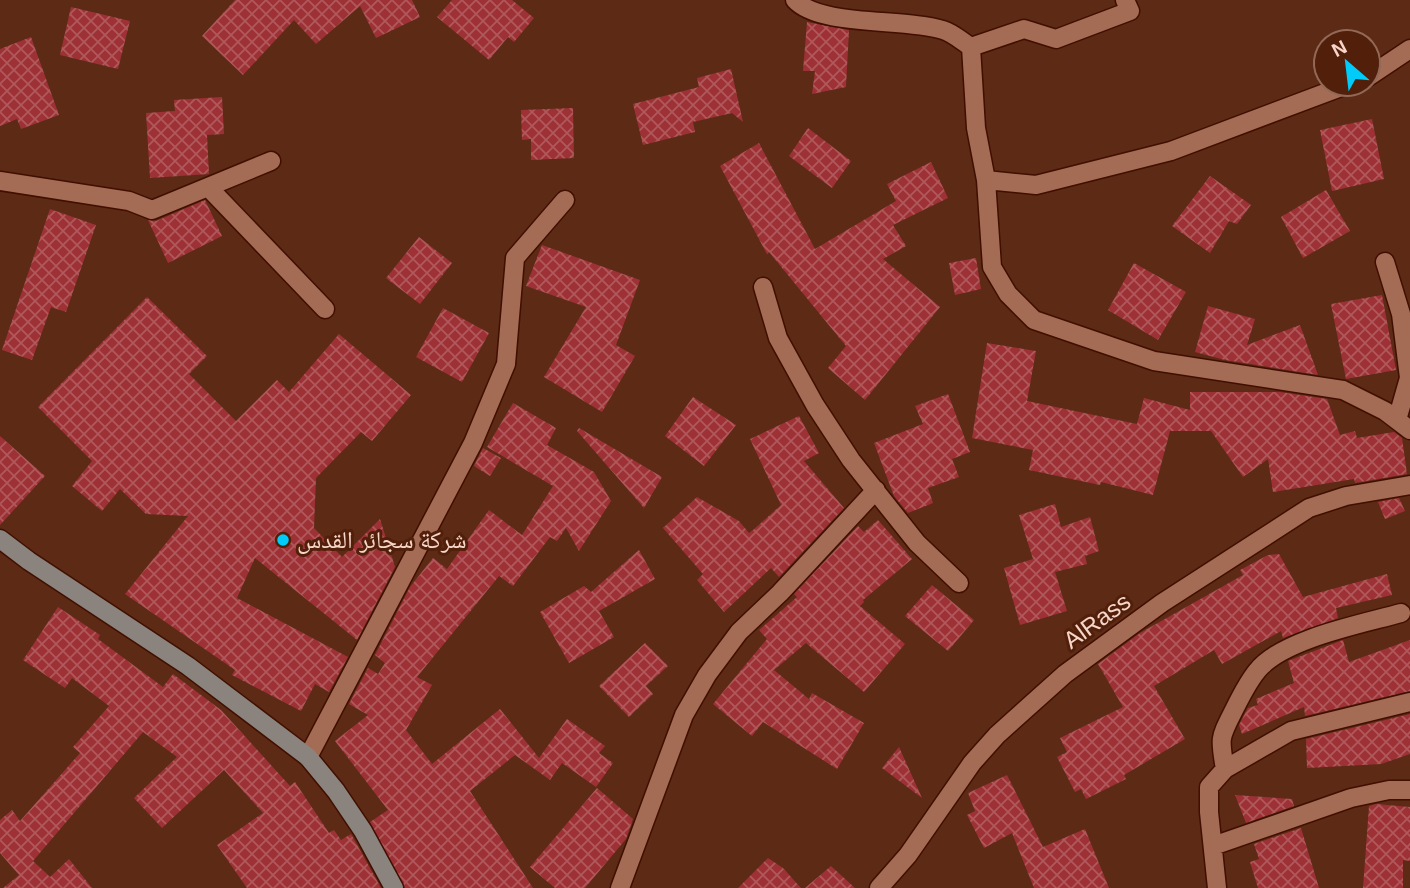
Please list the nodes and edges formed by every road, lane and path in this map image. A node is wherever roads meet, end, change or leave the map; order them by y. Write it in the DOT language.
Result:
graph roads {
  1 [pos="795,0"];
  2 [pos="1125,0"];
  3 [pos="971,47"];
  4 [pos="1410,49"];
  5 [pos="1382,68"];
  6 [pos="1312,98"];
  7 [pos="271,161"];
  8 [pos="986,180"];
  9 [pos="0,181"];
  10 [pos="208,187"];
  11 [pos="565,200"];
  12 [pos="1385,262"];
  13 [pos="763,287"];
  14 [pos="325,309"];
  15 [pos="1404,425"];
  16 [pos="1410,485"];
  17 [pos="876,490"];
  18 [pos="0,539"];
  19 [pos="959,583"];
  20 [pos="1401,613"];
  21 [pos="1410,702"];
  22 [pos="308,757"];
  23 [pos="1225,769"];
  24 [pos="1410,790"];
  25 [pos="1213,846"];
  26 [pos="394,888"];
  27 [pos="620,888"];
  28 [pos="879,888"];
  29 [pos="1217,888"];
  1 -- 3 [label="street"];
  2 -- 3 [label="street"];
  3 -- 8 [label="street"];
  4 -- 5 [label="street"];
  6 -- 8 [label="street"];
  7 -- 10 [label="street"];
  8 -- 15 [label="street"];
  9 -- 10 [label="street"];
  10 -- 14 [label="street"];
  11 -- 22 [label="street"];
  12 -- 15 [label="street"];
  13 -- 17 [label="street"];
  16 -- 28 [label="street, AlRass"];
  17 -- 19 [label="street"];
  17 -- 27 [label="street"];
  18 -- 22 [label="street"];
  20 -- 23 [label="street"];
  21 -- 23 [label="street"];
  22 -- 26 [label="street"];
  23 -- 25 [label="street"];
  24 -- 25 [label="street"];
  25 -- 29 [label="street"];
}
